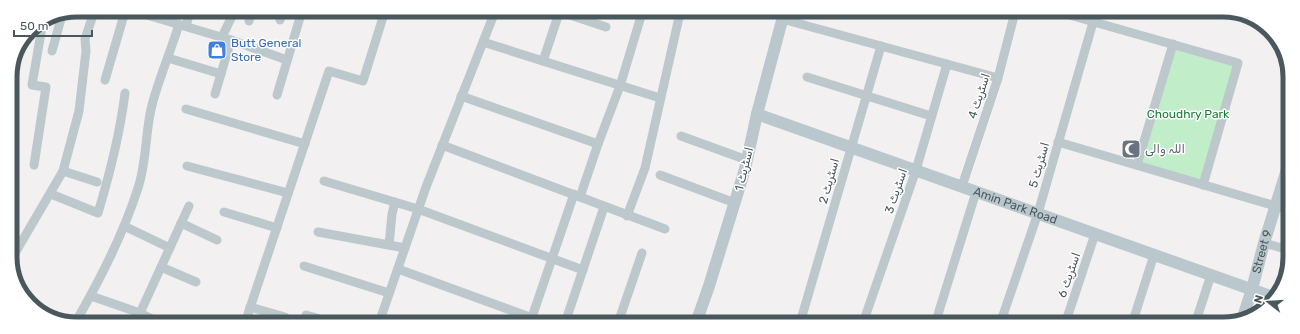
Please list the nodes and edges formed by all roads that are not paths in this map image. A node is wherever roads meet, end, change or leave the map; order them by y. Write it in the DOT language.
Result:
graph roads {
  1 [pos="92,17"];
  2 [pos="123,17"];
  3 [pos="160,17"];
  4 [pos="189,17"];
  5 [pos="231,17"];
  6 [pos="300,17"];
  7 [pos="383,17"];
  8 [pos="493,17"];
  9 [pos="558,17"];
  10 [pos="576,17"];
  11 [pos="641,17"];
  12 [pos="679,17"];
  13 [pos="783,17"];
  14 [pos="786,17"];
  15 [pos="1014,17"];
  16 [pos="1076,17"];
  17 [pos="1094,17"];
  18 [pos="61,20"];
  19 [pos="1093,22"];
  20 [pos="183,25"];
  21 [pos="606,27"];
  22 [pos="42,29"];
  23 [pos="227,38"];
  24 [pos="483,42"];
  25 [pos="1173,44"];
  26 [pos="881,46"];
  27 [pos="52,51"];
  28 [pos="168,58"];
  29 [pos="287,60"];
  30 [pos="543,61"];
  31 [pos="947,64"];
  32 [pos="221,74"];
  33 [pos="807,77"];
  34 [pos="998,78"];
  35 [pos="105,80"];
  36 [pos="620,86"];
  37 [pos="125,93"];
  38 [pos="215,94"];
  39 [pos="277,95"];
  40 [pos="867,95"];
  41 [pos="462,96"];
  42 [pos="660,98"];
  43 [pos="186,109"];
  44 [pos="757,114"];
  45 [pos="931,116"];
  46 [pos="681,136"];
  47 [pos="1058,142"];
  48 [pos="305,144"];
  49 [pos="598,144"];
  50 [pos="442,146"];
  51 [pos="852,147"];
  52 [pos="747,160"];
  53 [pos="34,164"];
  54 [pos="1137,165"];
  55 [pos="186,166"];
  56 [pos="916,170"];
  57 [pos="63,171"];
  58 [pos="660,175"];
  59 [pos="324,181"];
  60 [pos="1283,181"];
  61 [pos="97,182"];
  62 [pos="1203,185"];
  63 [pos="962,186"];
  64 [pos="976,192"];
  65 [pos="288,193"];
  66 [pos="50,194"];
  67 [pos="577,195"];
  68 [pos="395,202"];
  69 [pos="735,203"];
  70 [pos="189,206"];
  71 [pos="1275,206"];
  72 [pos="604,207"];
  73 [pos="1283,208"];
  74 [pos="418,209"];
  75 [pos="224,212"];
  76 [pos="1038,213"];
  77 [pos="628,216"];
  78 [pos="182,223"];
  79 [pos="124,226"];
  80 [pos="277,228"];
  81 [pos="665,229"];
  82 [pos="318,232"];
  83 [pos="1095,234"];
  84 [pos="217,240"];
  85 [pos="1264,243"];
  86 [pos="389,245"];
  87 [pos="170,248"];
  88 [pos="405,248"];
  89 [pos="1283,248"];
  90 [pos="17,250"];
  91 [pos="642,253"];
  92 [pos="1154,254"];
  93 [pos="552,259"];
  94 [pos="304,266"];
  95 [pos="162,267"];
  96 [pos="398,269"];
  97 [pos="583,270"];
  98 [pos="1211,275"];
  99 [pos="196,282"];
  100 [pos="1252,289"];
  101 [pos="390,293"];
  102 [pos="1269,295"];
  103 [pos="91,296"];
  104 [pos="250,307"];
  105 [pos="140,313"];
  106 [pos="1244,313"];
  107 [pos="306,315"];
  108 [pos="79,317"];
  109 [pos="148,317"];
  110 [pos="247,317"];
  111 [pos="285,317"];
  112 [pos="313,317"];
  113 [pos="382,317"];
  114 [pos="523,317"];
  115 [pos="532,317"];
  116 [pos="567,317"];
  117 [pos="620,317"];
  118 [pos="698,317"];
  119 [pos="802,317"];
  120 [pos="865,317"];
  121 [pos="937,317"];
  122 [pos="1002,317"];
  123 [pos="1067,317"];
  124 [pos="1134,317"];
  125 [pos="1197,317"];
  1 -- 57 [label="street"];
  2 -- 35 [label="street"];
  3 -- 20 [label="street"];
  4 -- 20 [label="street"];
  5 -- 23 [label="street"];
  6 -- 29 [label="street"];
  7 -- 48 [label="street"];
  8 -- 24 [label="street"];
  9 -- 30 [label="street"];
  10 -- 21 [label="street"];
  11 -- 36 [label="street"];
  12 -- 42 [label="street"];
  13 -- 44 [label="street, اسٹریٹ 1"];
  14 -- 26 [label="street"];
  15 -- 34 [label="street, اسٹریٹ 4"];
  16 -- 19 [label="street"];
  17 -- 19 [label="street, اسٹریٹ 5"];
  18 -- 27 [label="street"];
  19 -- 25 [label="street"];
  19 -- 47 [label="street, اسٹریٹ 5"];
  20 -- 23 [label="street"];
  20 -- 28 [label="street"];
  22 -- 53 [label="street"];
  23 -- 29 [label="street"];
  23 -- 32 [label="street"];
  24 -- 30 [label="street"];
  24 -- 41 [label="street"];
  25 -- 54 [label="street"];
  25 -- 62 [label="street"];
  26 -- 31 [label="street"];
  26 -- 40 [label="street, اسٹریٹ 2"];
  28 -- 32 [label="street"];
  28 -- 79 [label="street"];
  29 -- 39 [label="street"];
  30 -- 36 [label="street"];
  31 -- 34 [label="street"];
  31 -- 45 [label="street, اسٹریٹ 3"];
  32 -- 38 [label="street"];
  33 -- 40 [label="street"];
  34 -- 63 [label="street, اسٹریٹ 4"];
  36 -- 42 [label="street"];
  36 -- 49 [label="street"];
  37 -- 66 [label="street"];
  40 -- 45 [label="street"];
  40 -- 51 [label="street, اسٹریٹ 2"];
  41 -- 49 [label="street"];
  41 -- 50 [label="street"];
  42 -- 77 [label="street"];
  43 -- 48 [label="street"];
  44 -- 51 [label="street, Amin Park Road"];
  44 -- 52 [label="street, اسٹریٹ 1"];
  45 -- 56 [label="street, اسٹریٹ 3"];
  46 -- 52 [label="street"];
  47 -- 54 [label="street"];
  47 -- 76 [label="street, اسٹریٹ 5"];
  48 -- 65 [label="street"];
  49 -- 67 [label="street"];
  50 -- 67 [label="street"];
  50 -- 74 [label="street"];
  51 -- 56 [label="street, Amin Park Road"];
  51 -- 119 [label="street, اسٹریٹ 2"];
  52 -- 69 [label="street, اسٹریٹ 1"];
  54 -- 62 [label="street"];
  55 -- 65 [label="street"];
  56 -- 63 [label="street, Amin Park Road"];
  56 -- 120 [label="street, اسٹریٹ 3"];
  57 -- 61 [label="street"];
  57 -- 66 [label="street"];
  58 -- 69 [label="street"];
  59 -- 68 [label="street"];
  60 -- 71 [label="street, Street 9"];
  62 -- 71 [label="street"];
  63 -- 64 [label="street, Amin Park Road"];
  64 -- 76 [label="street, Amin Park Road"];
  64 -- 121 [label="street"];
  65 -- 80 [label="street"];
  66 -- 90 [label="street"];
  67 -- 72 [label="street"];
  67 -- 93 [label="street"];
  68 -- 74 [label="street"];
  68 -- 86 [label="street"];
  69 -- 118 [label="street, اسٹریٹ 1"];
  70 -- 78 [label="street"];
  71 -- 73 [label="street"];
  71 -- 85 [label="street, Street 9"];
  72 -- 77 [label="street"];
  72 -- 97 [label="street"];
  74 -- 88 [label="street"];
  74 -- 93 [label="street"];
  75 -- 80 [label="street"];
  76 -- 83 [label="street, Amin Park Road"];
  76 -- 122 [label="street, اسٹریٹ 5"];
  77 -- 81 [label="street"];
  78 -- 84 [label="street"];
  78 -- 87 [label="street"];
  79 -- 87 [label="street"];
  79 -- 103 [label="street"];
  80 -- 104 [label="street"];
  82 -- 86 [label="street"];
  83 -- 92 [label="street, Amin Park Road"];
  83 -- 123 [label="street, اسٹریٹ 6"];
  85 -- 89 [label="street"];
  85 -- 100 [label="street, Street 9"];
  86 -- 88 [label="street"];
  87 -- 95 [label="street"];
  88 -- 96 [label="street"];
  91 -- 117 [label="street"];
  92 -- 98 [label="street, Amin Park Road"];
  92 -- 124 [label="street"];
  93 -- 97 [label="street"];
  93 -- 115 [label="street"];
  94 -- 101 [label="street"];
  95 -- 99 [label="street"];
  95 -- 105 [label="street"];
  96 -- 101 [label="street"];
  96 -- 114 [label="street"];
  97 -- 116 [label="street"];
  98 -- 100 [label="street, Amin Park Road"];
  98 -- 125 [label="street"];
  100 -- 102 [label="street, Amin Park Road"];
  100 -- 106 [label="street, Street 9"];
  101 -- 113 [label="street"];
  103 -- 105 [label="street"];
  103 -- 108 [label="street"];
  104 -- 110 [label="street"];
  104 -- 111 [label="street"];
  105 -- 109 [label="street"];
  107 -- 112 [label="street"];
}
